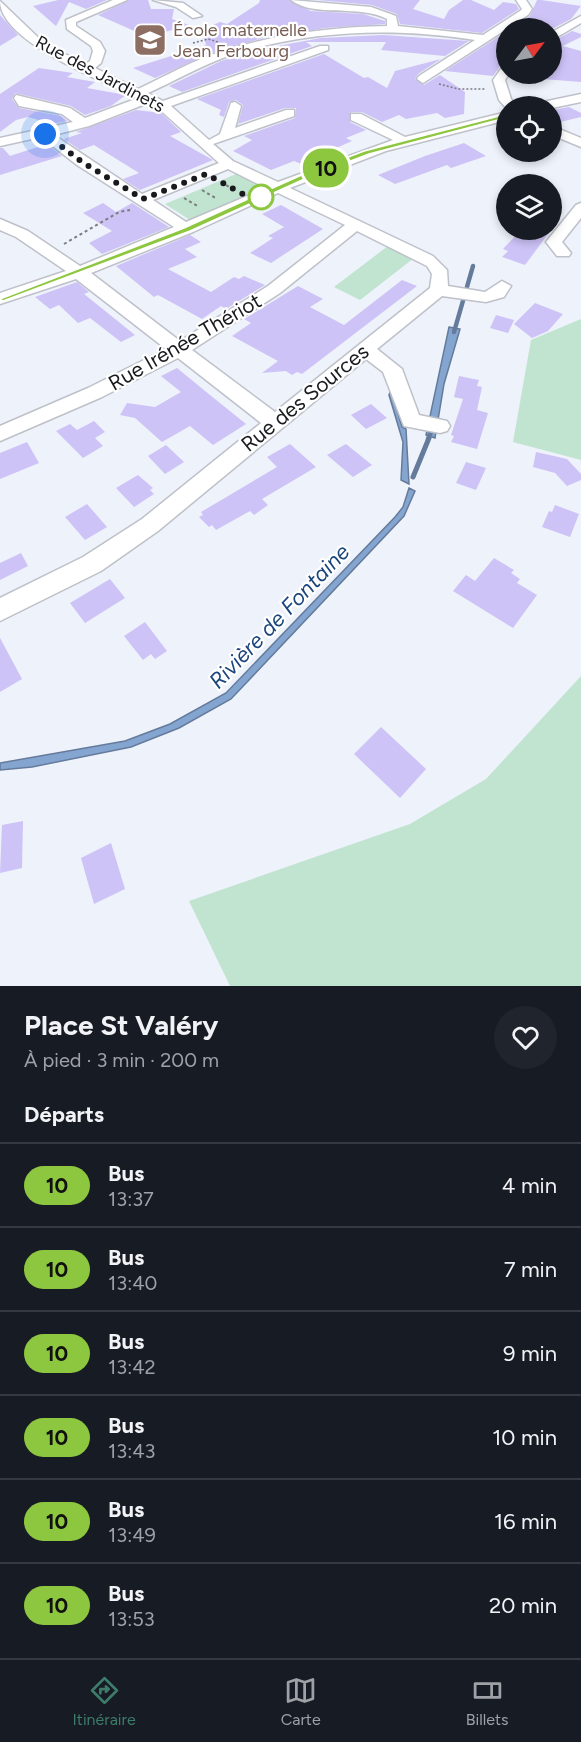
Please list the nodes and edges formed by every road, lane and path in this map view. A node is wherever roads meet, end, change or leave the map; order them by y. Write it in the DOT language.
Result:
graph roads {
  1 [pos="122,0"];
  2 [pos="158,0"];
  3 [pos="296,0"];
  4 [pos="521,0"];
  5 [pos="1,2"];
  6 [pos="197,16"];
  7 [pos="579,23"];
  8 [pos="393,30"];
  9 [pos="562,32"];
  10 [pos="487,39"];
  11 [pos="324,48"];
  12 [pos="85,69"];
  13 [pos="423,79"];
  14 [pos="500,84"];
  15 [pos="500,88"];
  16 [pos="505,96"];
  17 [pos="581,98"];
  18 [pos="20,99"];
  19 [pos="151,99"];
  20 [pos="562,102"];
  21 [pos="235,106"];
  22 [pos="290,112"];
  23 [pos="356,117"];
  24 [pos="375,118"];
  25 [pos="496,119"];
  26 [pos="84,123"];
  27 [pos="45,134"];
  28 [pos="562,134"];
  29 [pos="226,136"];
  30 [pos="418,138"];
  31 [pos="0,142"];
  32 [pos="404,142"];
  33 [pos="581,143"];
  34 [pos="206,144"];
  35 [pos="228,164"];
  36 [pos="206,174"];
  37 [pos="187,181"];
  38 [pos="169,189"];
  39 [pos="278,189"];
  40 [pos="254,200"];
  41 [pos="146,201"];
  42 [pos="235,208"];
  43 [pos="581,208"];
  44 [pos="216,217"];
  45 [pos="0,224"];
  46 [pos="355,225"];
  47 [pos="187,229"];
  48 [pos="50,253"];
  49 [pos="563,253"];
  50 [pos="78,272"];
  51 [pos="502,285"];
  52 [pos="445,291"];
  53 [pos="0,299"];
  54 [pos="365,349"];
  55 [pos="180,350"];
  56 [pos="275,423"];
  57 [pos="431,425"];
  58 [pos="0,434"];
  59 [pos="0,610"];
  1 -- 12 [label="street"];
  2 -- 6 [label="street"];
  3 -- 8 [label="street"];
  4 -- 10 [label="street"];
  5 -- 12 [label="street, Rue des Jardinets"];
  7 -- 9 [label="street"];
  8 -- 10 [label="street"];
  8 -- 19 [label="street"];
  10 -- 13 [label="street"];
  11 -- 19 [label="street"];
  12 -- 19 [label="street, Rue des Jardinets"];
  13 -- 15 [label="path"];
  14 -- 15 [label="street"];
  15 -- 16 [label="street"];
  17 -- 20 [label="street"];
  18 -- 26 [label="street"];
  19 -- 26 [label="street"];
  19 -- 34 [label="street, Rue des Jardinets"];
  21 -- 29 [label="street"];
  22 -- 29 [label="street"];
  23 -- 32 [label="street"];
  24 -- 30 [label="street"];
  25 -- 30 [label="street"];
  26 -- 27 [label="street"];
  27 -- 31 [label="street"];
  27 -- 41 [label="street"];
  28 -- 33 [label="street"];
  29 -- 34 [label="street"];
  30 -- 32 [label="street"];
  32 -- 39 [label="street"];
  34 -- 35 [label="street, Rue des Jardinets"];
  35 -- 36 [label="street"];
  35 -- 39 [label="street, Rue des Jardinets"];
  36 -- 37 [label="street"];
  36 -- 40 [label="path"];
  37 -- 38 [label="street"];
  37 -- 42 [label="path"];
  38 -- 41 [label="street"];
  38 -- 44 [label="path"];
  39 -- 40 [label="street"];
  39 -- 46 [label="street"];
  40 -- 42 [label="street"];
  41 -- 47 [label="street"];
  41 -- 48 [label="path"];
  42 -- 44 [label="street"];
  43 -- 49 [label="street"];
  44 -- 47 [label="street"];
  45 -- 48 [label="street"];
  46 -- 52 [label="street"];
  46 -- 55 [label="street, Rue Irénée Thériot"];
  47 -- 50 [label="street"];
  48 -- 50 [label="street"];
  50 -- 53 [label="street"];
  50 -- 55 [label="street"];
  51 -- 52 [label="street"];
  52 -- 54 [label="street, Rue des Sources"];
  54 -- 56 [label="street, Rue des Sources"];
  54 -- 57 [label="street"];
  55 -- 56 [label="street"];
  55 -- 58 [label="street, Rue Irénée Thériot"];
  56 -- 59 [label="street, Rue des Sources"];
}
